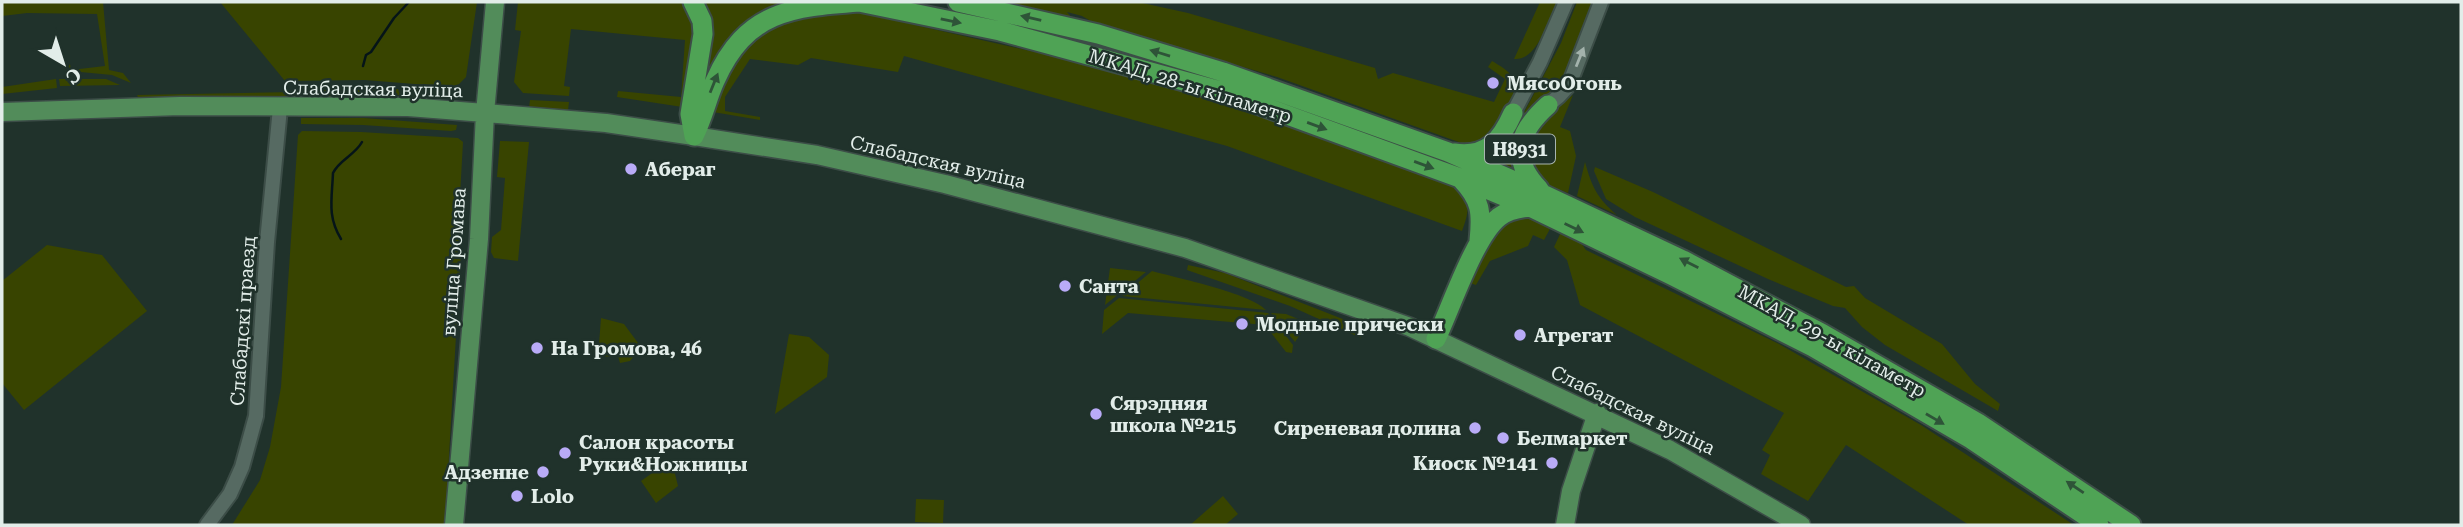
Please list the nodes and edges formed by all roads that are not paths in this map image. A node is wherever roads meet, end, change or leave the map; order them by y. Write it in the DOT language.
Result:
graph roads {
  1 [pos="495,2"];
  2 [pos="693,2"];
  3 [pos="859,2"];
  4 [pos="958,2"];
  5 [pos="1566,2"];
  6 [pos="1601,2"];
  7 [pos="1548,104"];
  8 [pos="279,108"];
  9 [pos="2,111"];
  10 [pos="485,113"];
  11 [pos="1513,113"];
  12 [pos="694,136"];
  13 [pos="1448,152"];
  14 [pos="1460,178"];
  15 [pos="1526,196"];
  16 [pos="1479,242"];
  17 [pos="1436,339"];
  18 [pos="1597,414"];
  19 [pos="207,525"];
  20 [pos="454,525"];
  21 [pos="1565,525"];
  22 [pos="1801,525"];
  23 [pos="2099,525"];
  24 [pos="2132,525"];
  1 -- 10 [label="main road, вуліца Громава"];
  2 -- 12 [label="highway"];
  12 -- 3 [label="highway, МКАД, 28-ы кіламетр, one-way"];
  3 -- 14 [label="highway, МКАД, 28-ы кіламетр, one-way"];
  13 -- 4 [label="highway, МКАД, 28-ы кіламетр, one-way"];
  5 -- 11 [label="street, Н8931"];
  7 -- 6 [label="street, Н8931, one-way"];
  7 -- 15 [label="highway, Н8931"];
  8 -- 9 [label="main road, Слабадская вуліца"];
  8 -- 10 [label="main road, Слабадская вуліца"];
  8 -- 19 [label="street, Слабадскі праезд"];
  10 -- 12 [label="main road, Слабадская вуліца"];
  10 -- 20 [label="main road, вуліца Громава"];
  11 -- 13 [label="highway, Н8931"];
  12 -- 17 [label="main road, Слабадская вуліца"];
  13 -- 15 [label="highway, МКАД, 28-ы кіламетр"];
  14 -- 15 [label="highway, МКАД, 28-ы кіламетр"];
  14 -- 16 [label="highway"];
  15 -- 16 [label="highway"];
  15 -- 23 [label="highway, МКАД, 29-ы кіламетр, one-way"];
  24 -- 15 [label="highway, МКАД, 29-ы кіламетр, one-way"];
  16 -- 17 [label="highway"];
  17 -- 18 [label="main road, Слабадская вуліца"];
  18 -- 21 [label="main road"];
  18 -- 22 [label="main road, Слабадская вуліца"];
}
